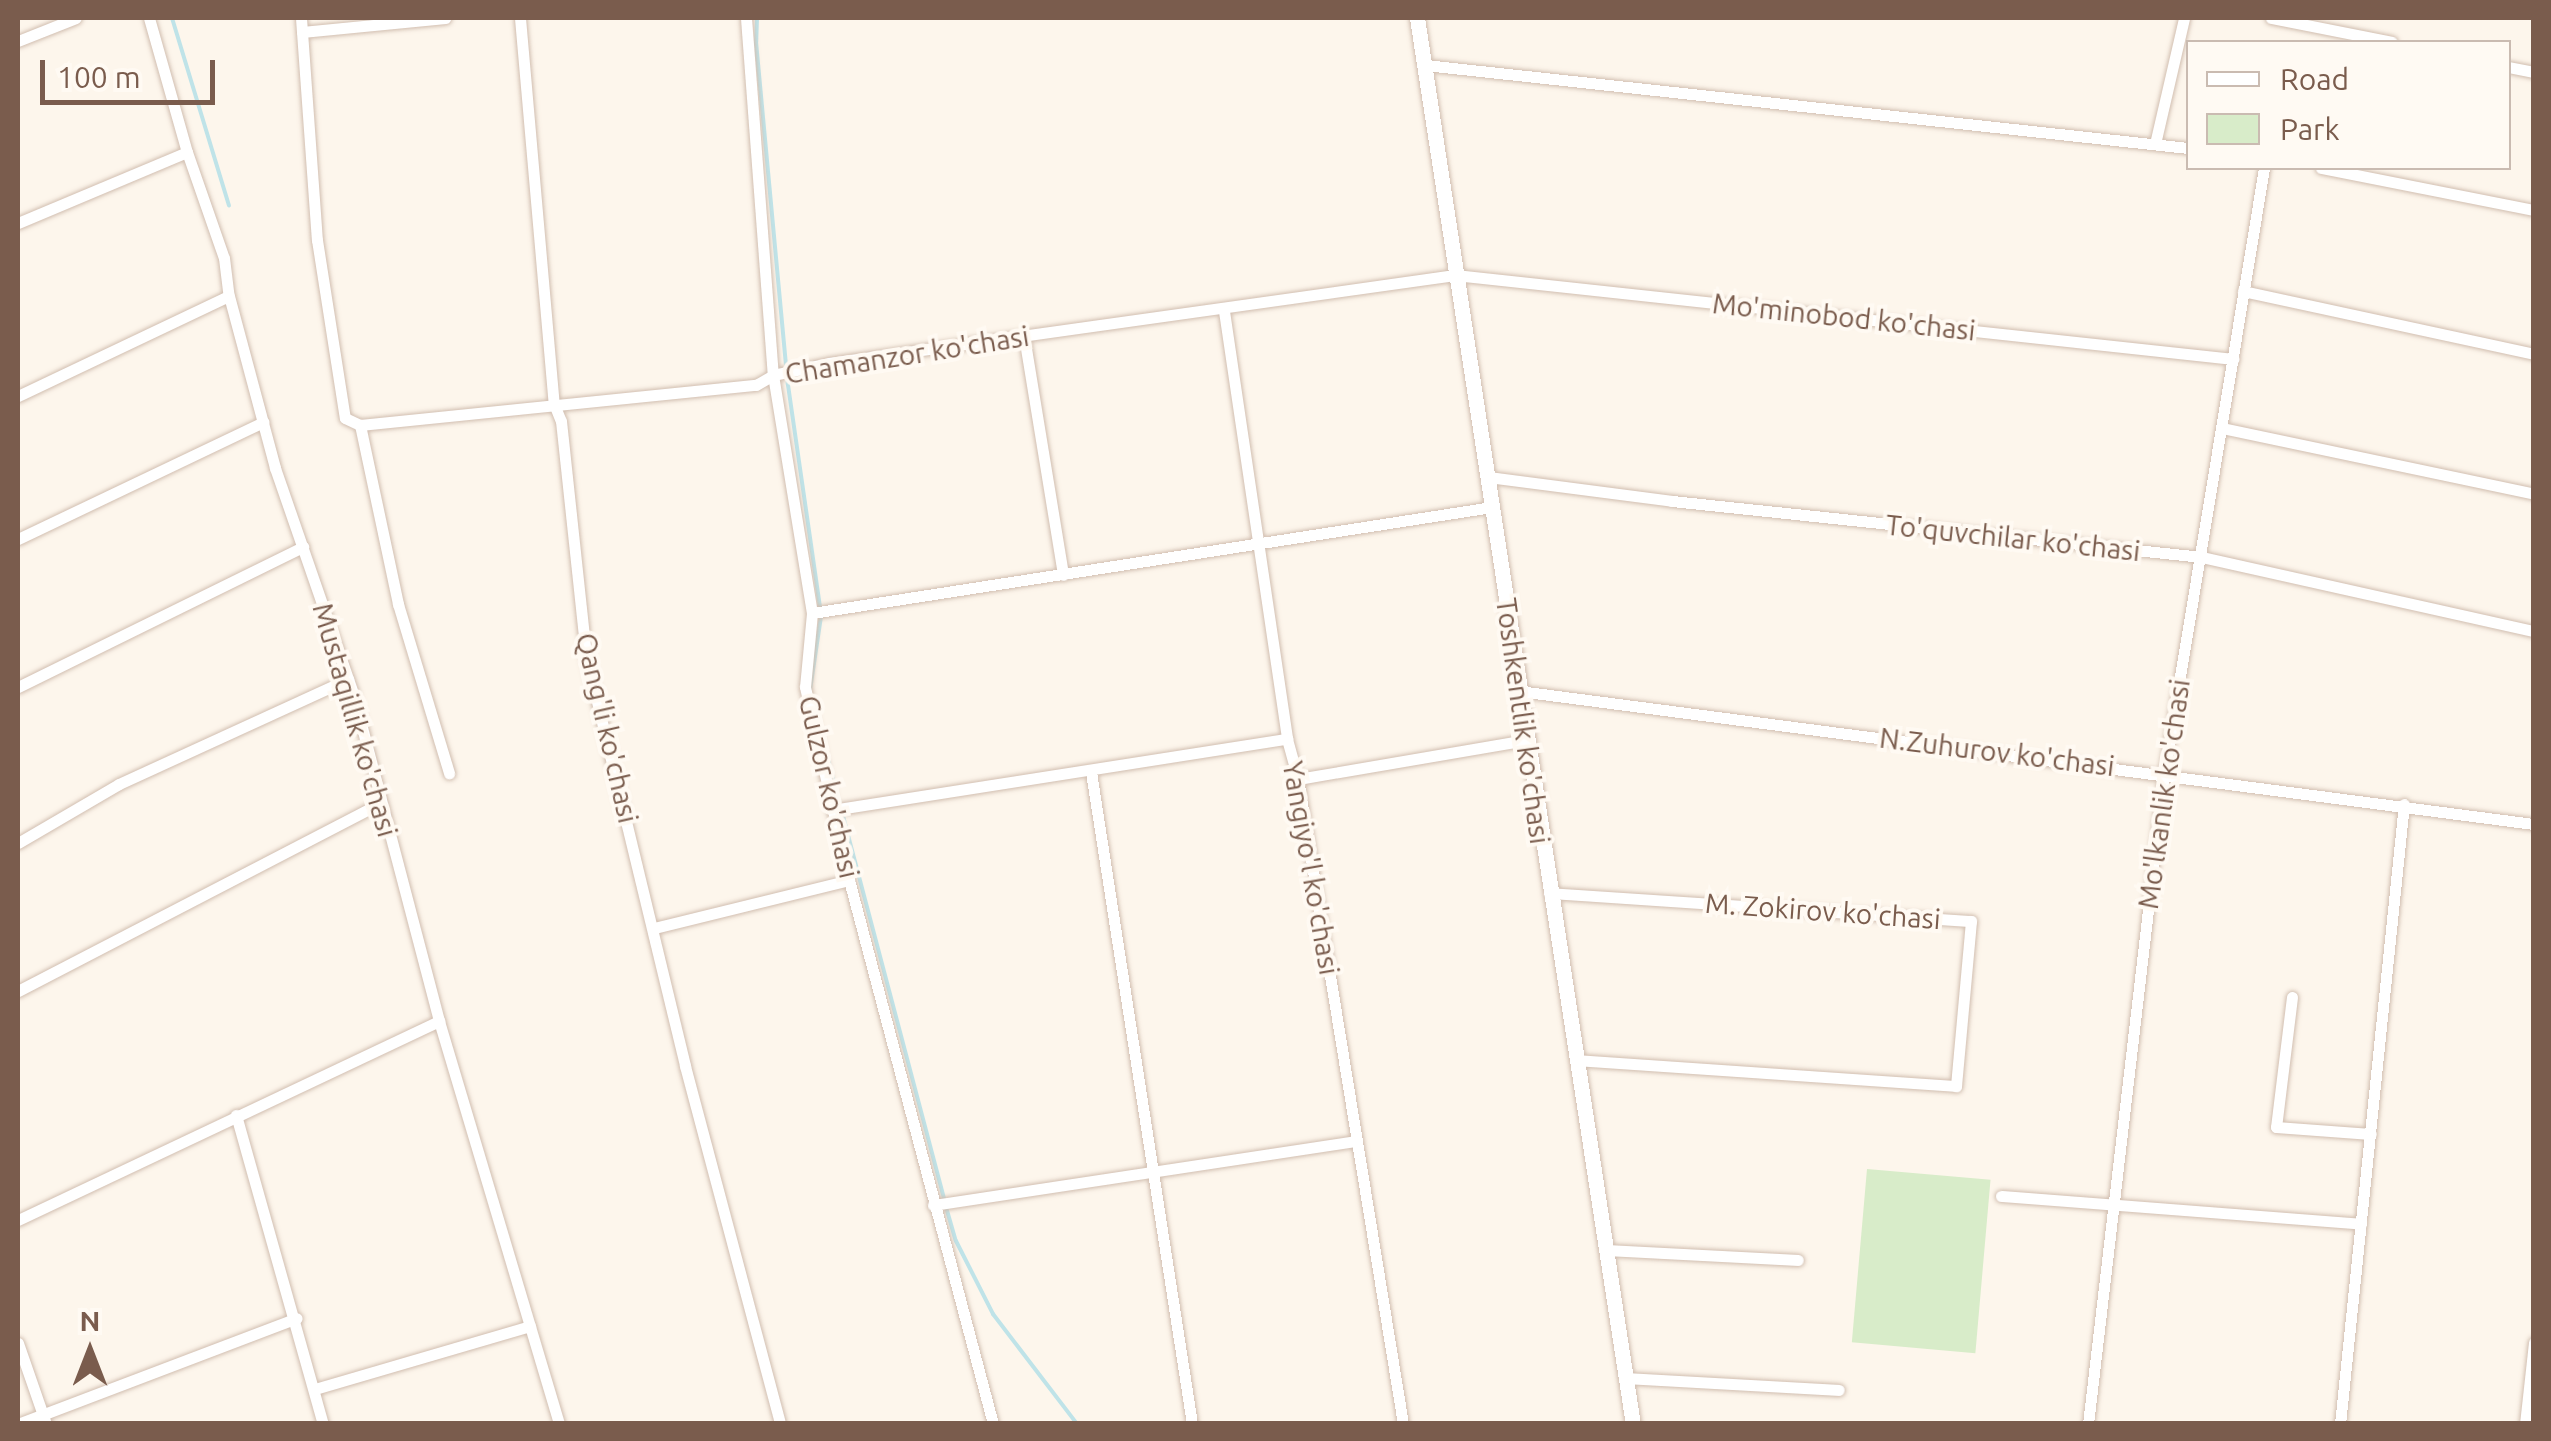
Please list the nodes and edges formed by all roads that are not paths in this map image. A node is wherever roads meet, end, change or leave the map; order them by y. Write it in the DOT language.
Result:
graph roads {
  1 [pos="76,18"];
  2 [pos="149,18"];
  3 [pos="300,18"];
  4 [pos="446,18"];
  5 [pos="520,18"];
  6 [pos="746,18"];
  7 [pos="1417,18"];
  8 [pos="2184,18"];
  9 [pos="2271,18"];
  10 [pos="302,32"];
  11 [pos="2382,40"];
  12 [pos="18,41"];
  13 [pos="1425,65"];
  14 [pos="2155,144"];
  15 [pos="2186,148"];
  16 [pos="187,152"];
  17 [pos="2264,170"];
  18 [pos="2331,170"];
  19 [pos="2534,210"];
  20 [pos="18,222"];
  21 [pos="1455,275"];
  22 [pos="2243,291"];
  23 [pos="229,296"];
  24 [pos="1224,311"];
  25 [pos="1024,336"];
  26 [pos="2534,354"];
  27 [pos="2233,358"];
  28 [pos="773,375"];
  29 [pos="18,396"];
  30 [pos="554,404"];
  31 [pos="263,422"];
  32 [pos="360,425"];
  33 [pos="2222,428"];
  34 [pos="1488,477"];
  35 [pos="2534,494"];
  36 [pos="1492,507"];
  37 [pos="18,539"];
  38 [pos="1258,545"];
  39 [pos="303,547"];
  40 [pos="2202,558"];
  41 [pos="1063,575"];
  42 [pos="812,612"];
  43 [pos="2534,631"];
  44 [pos="348,679"];
  45 [pos="18,687"];
  46 [pos="1519,691"];
  47 [pos="1287,739"];
  48 [pos="1525,740"];
  49 [pos="1090,772"];
  50 [pos="450,773"];
  51 [pos="2164,773"];
  52 [pos="1298,779"];
  53 [pos="379,804"];
  54 [pos="2404,804"];
  55 [pos="832,810"];
  56 [pos="2534,824"];
  57 [pos="18,843"];
  58 [pos="849,880"];
  59 [pos="1549,892"];
  60 [pos="654,928"];
  61 [pos="18,991"];
  62 [pos="2292,996"];
  63 [pos="439,1021"];
  64 [pos="1576,1060"];
  65 [pos="236,1116"];
  66 [pos="2371,1134"];
  67 [pos="1356,1141"];
  68 [pos="1154,1171"];
  69 [pos="2001,1196"];
  70 [pos="933,1205"];
  71 [pos="2114,1205"];
  72 [pos="18,1220"];
  73 [pos="2361,1224"];
  74 [pos="1607,1250"];
  75 [pos="1798,1260"];
  76 [pos="296,1318"];
  77 [pos="530,1326"];
  78 [pos="18,1342"];
  79 [pos="2534,1342"];
  80 [pos="1626,1378"];
  81 [pos="315,1389"];
  82 [pos="1839,1390"];
  83 [pos="45,1419"];
  84 [pos="18,1424"];
  85 [pos="323,1424"];
  86 [pos="559,1424"];
  87 [pos="780,1424"];
  88 [pos="993,1424"];
  89 [pos="1192,1424"];
  90 [pos="1403,1424"];
  91 [pos="1633,1424"];
  92 [pos="2088,1424"];
  93 [pos="2340,1424"];
  94 [pos="2525,1424"];
  1 -- 12 [label="street"];
  2 -- 16 [label="street, Mustaqillik ko'chasi"];
  3 -- 10 [label="street"];
  4 -- 10 [label="street"];
  5 -- 30 [label="street, Qang'li ko'chasi"];
  6 -- 28 [label="street, Gulzor ko'chasi"];
  7 -- 13 [label="main road, Toshkentlik ko'chasi"];
  8 -- 14 [label="street"];
  9 -- 11 [label="street"];
  10 -- 32 [label="street"];
  13 -- 14 [label="street"];
  13 -- 21 [label="main road, Toshkentlik ko'chasi"];
  14 -- 15 [label="street"];
  16 -- 20 [label="street"];
  16 -- 23 [label="street, Mustaqillik ko'chasi"];
  17 -- 22 [label="street, Mo'lkanlik ko'chasi"];
  18 -- 19 [label="street"];
  21 -- 24 [label="street, Chamanzor ko'chasi"];
  21 -- 27 [label="street, Mo'minobod ko'chasi"];
  21 -- 34 [label="main road, Toshkentlik ko'chasi"];
  22 -- 26 [label="street"];
  22 -- 27 [label="street, Mo'lkanlik ko'chasi"];
  23 -- 29 [label="street"];
  23 -- 31 [label="street, Mustaqillik ko'chasi"];
  24 -- 25 [label="street, Chamanzor ko'chasi"];
  24 -- 38 [label="street, Yangiyo'l ko'chasi"];
  25 -- 28 [label="street, Chamanzor ko'chasi"];
  25 -- 41 [label="street"];
  27 -- 33 [label="street, Mo'lkanlik ko'chasi"];
  28 -- 30 [label="street, Chamanzor ko'chasi"];
  28 -- 42 [label="street, Gulzor ko'chasi"];
  30 -- 32 [label="street, Chamanzor ko'chasi"];
  30 -- 60 [label="street, Qang'li ko'chasi"];
  31 -- 37 [label="street"];
  31 -- 39 [label="street, Mustaqillik ko'chasi"];
  32 -- 50 [label="street"];
  33 -- 35 [label="street"];
  33 -- 40 [label="street, Mo'lkanlik ko'chasi"];
  34 -- 36 [label="main road, Toshkentlik ko'chasi"];
  34 -- 40 [label="street, To'quvchilar ko'chasi"];
  36 -- 38 [label="street"];
  36 -- 46 [label="main road, Toshkentlik ko'chasi"];
  38 -- 41 [label="street"];
  38 -- 47 [label="street, Yangiyo'l ko'chasi"];
  39 -- 44 [label="street, Mustaqillik ko'chasi"];
  39 -- 45 [label="street"];
  40 -- 43 [label="street, To'quvchilar ko'chasi"];
  40 -- 51 [label="street, Mo'lkanlik ko'chasi"];
  41 -- 42 [label="street"];
  42 -- 55 [label="street, Gulzor ko'chasi"];
  44 -- 53 [label="street, Mustaqillik ko'chasi"];
  44 -- 57 [label="street"];
  46 -- 48 [label="main road, Toshkentlik ko'chasi"];
  46 -- 51 [label="street, N.Zuhurov ko'chasi"];
  47 -- 49 [label="street"];
  47 -- 52 [label="street, Yangiyo'l ko'chasi"];
  48 -- 52 [label="street"];
  48 -- 59 [label="main road, Toshkentlik ko'chasi"];
  49 -- 55 [label="street"];
  49 -- 68 [label="street"];
  51 -- 54 [label="street, N.Zuhurov ko'chasi"];
  51 -- 71 [label="street, Mo'lkanlik ko'chasi"];
  52 -- 67 [label="street, Yangiyo'l ko'chasi"];
  53 -- 61 [label="street"];
  53 -- 63 [label="street, Mustaqillik ko'chasi"];
  54 -- 56 [label="street, N.Zuhurov ko'chasi"];
  54 -- 66 [label="street"];
  55 -- 58 [label="street, Gulzor ko'chasi"];
  58 -- 60 [label="street"];
  58 -- 70 [label="street, Gulzor ko'chasi"];
  59 -- 64 [label="main road, Toshkentlik ko'chasi"];
  59 -- 64 [label="street, M. Zokirov ko'chasi"];
  60 -- 87 [label="street, Qang'li ko'chasi"];
  62 -- 66 [label="street"];
  63 -- 65 [label="street"];
  63 -- 77 [label="street, Mustaqillik ko'chasi"];
  64 -- 74 [label="main road, Toshkentlik ko'chasi"];
  65 -- 72 [label="street"];
  65 -- 76 [label="street"];
  66 -- 73 [label="street"];
  67 -- 68 [label="street"];
  67 -- 90 [label="street, Yangiyo'l ko'chasi"];
  68 -- 70 [label="street"];
  68 -- 89 [label="street"];
  69 -- 71 [label="street"];
  70 -- 88 [label="street, Gulzor ko'chasi"];
  71 -- 73 [label="street"];
  71 -- 92 [label="street, Mo'lkanlik ko'chasi"];
  73 -- 93 [label="street"];
  74 -- 75 [label="street"];
  74 -- 80 [label="main road, Toshkentlik ko'chasi"];
  76 -- 81 [label="street"];
  76 -- 83 [label="street"];
  77 -- 81 [label="street"];
  77 -- 86 [label="street, Mustaqillik ko'chasi"];
  78 -- 83 [label="street"];
  79 -- 94 [label="street"];
  80 -- 82 [label="street"];
  80 -- 91 [label="main road, Toshkentlik ko'chasi"];
  81 -- 85 [label="street"];
  83 -- 84 [label="street"];
}
